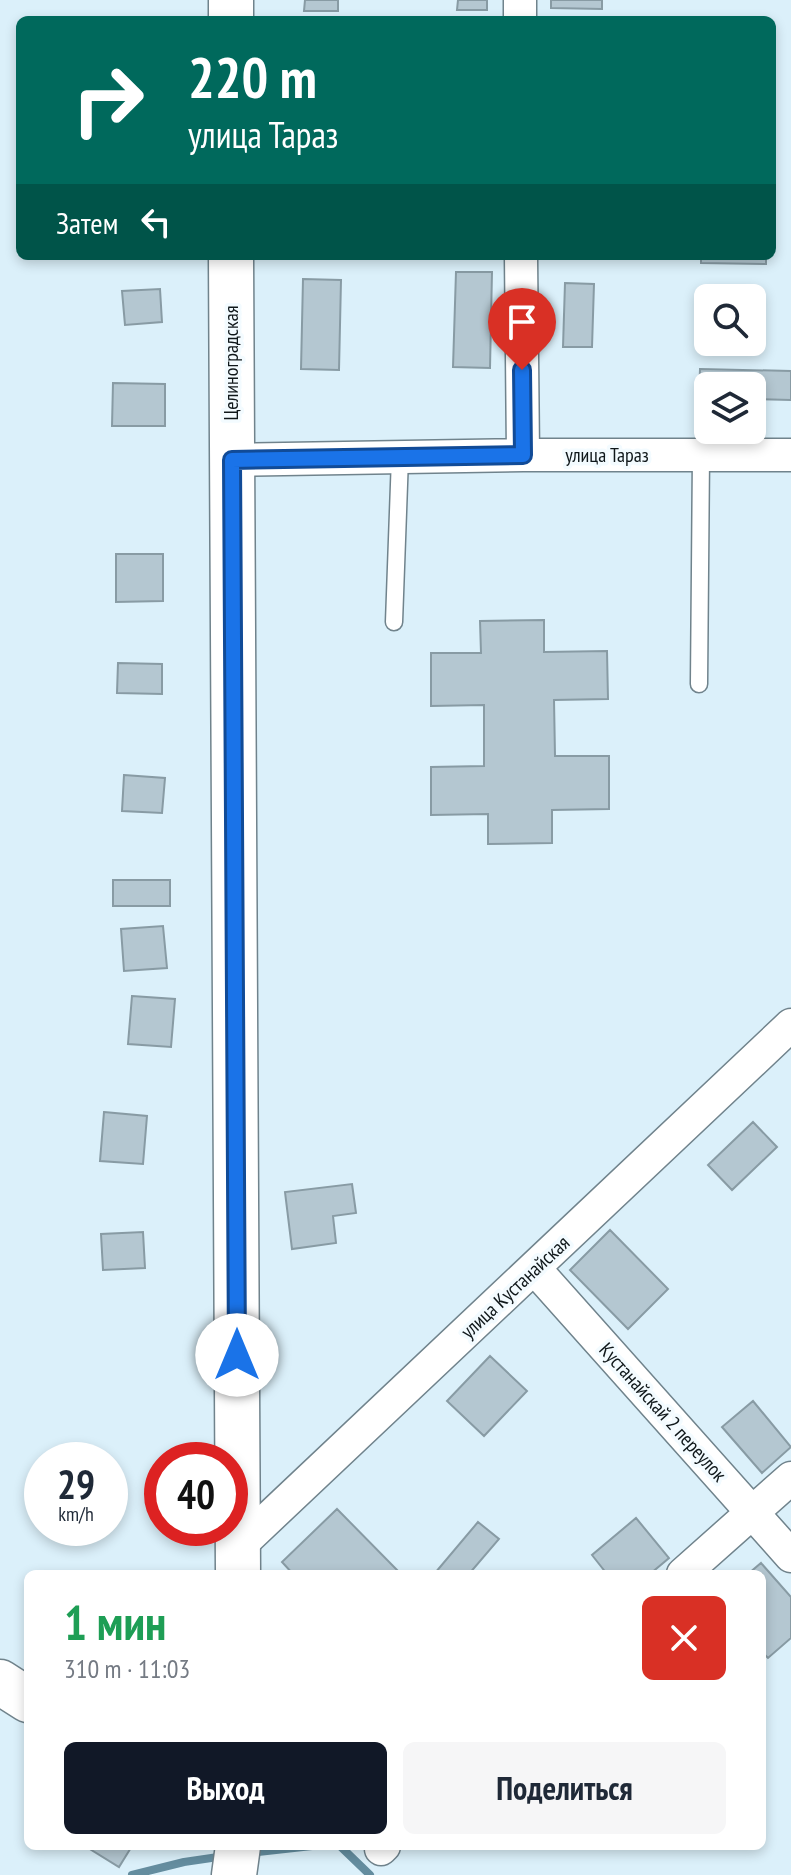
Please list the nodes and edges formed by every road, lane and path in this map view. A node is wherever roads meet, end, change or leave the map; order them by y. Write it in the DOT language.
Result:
graph roads {
  1 [pos="231,260"];
  2 [pos="521,260"];
  3 [pos="523,455"];
  4 [pos="701,455"];
  5 [pos="791,455"];
  6 [pos="400,457"];
  7 [pos="232,460"];
  8 [pos="394,622"];
  9 [pos="699,684"];
  10 [pos="791,1025"];
  11 [pos="535,1269"];
  12 [pos="791,1478"];
  13 [pos="752,1511"];
  14 [pos="791,1556"];
  15 [pos="238,1561"];
  16 [pos="687,1570"];
  17 [pos="0,1682"];
  18 [pos="24,1697"];
  19 [pos="237,1850"];
  20 [pos="234,1875"];
  1 -- 7 [label="street, Целиноградская"];
  2 -- 3 [label="street"];
  3 -- 4 [label="street, улица Тараз"];
  3 -- 6 [label="street, улица Тараз"];
  4 -- 5 [label="street, улица Тараз"];
  4 -- 9 [label="lane"];
  6 -- 7 [label="street, улица Тараз"];
  6 -- 8 [label="lane"];
  7 -- 15 [label="street, Целиноградская"];
  10 -- 11 [label="street, улица Кустанайская"];
  11 -- 13 [label="street, Кустанайскай 2 переулок"];
  11 -- 15 [label="street, улица Кустанайская"];
  12 -- 13 [label="street"];
  13 -- 14 [label="street, Кустанайскай 2 переулок"];
  13 -- 16 [label="street"];
  17 -- 18 [label="street"];
  19 -- 20 [label="street"];
}
